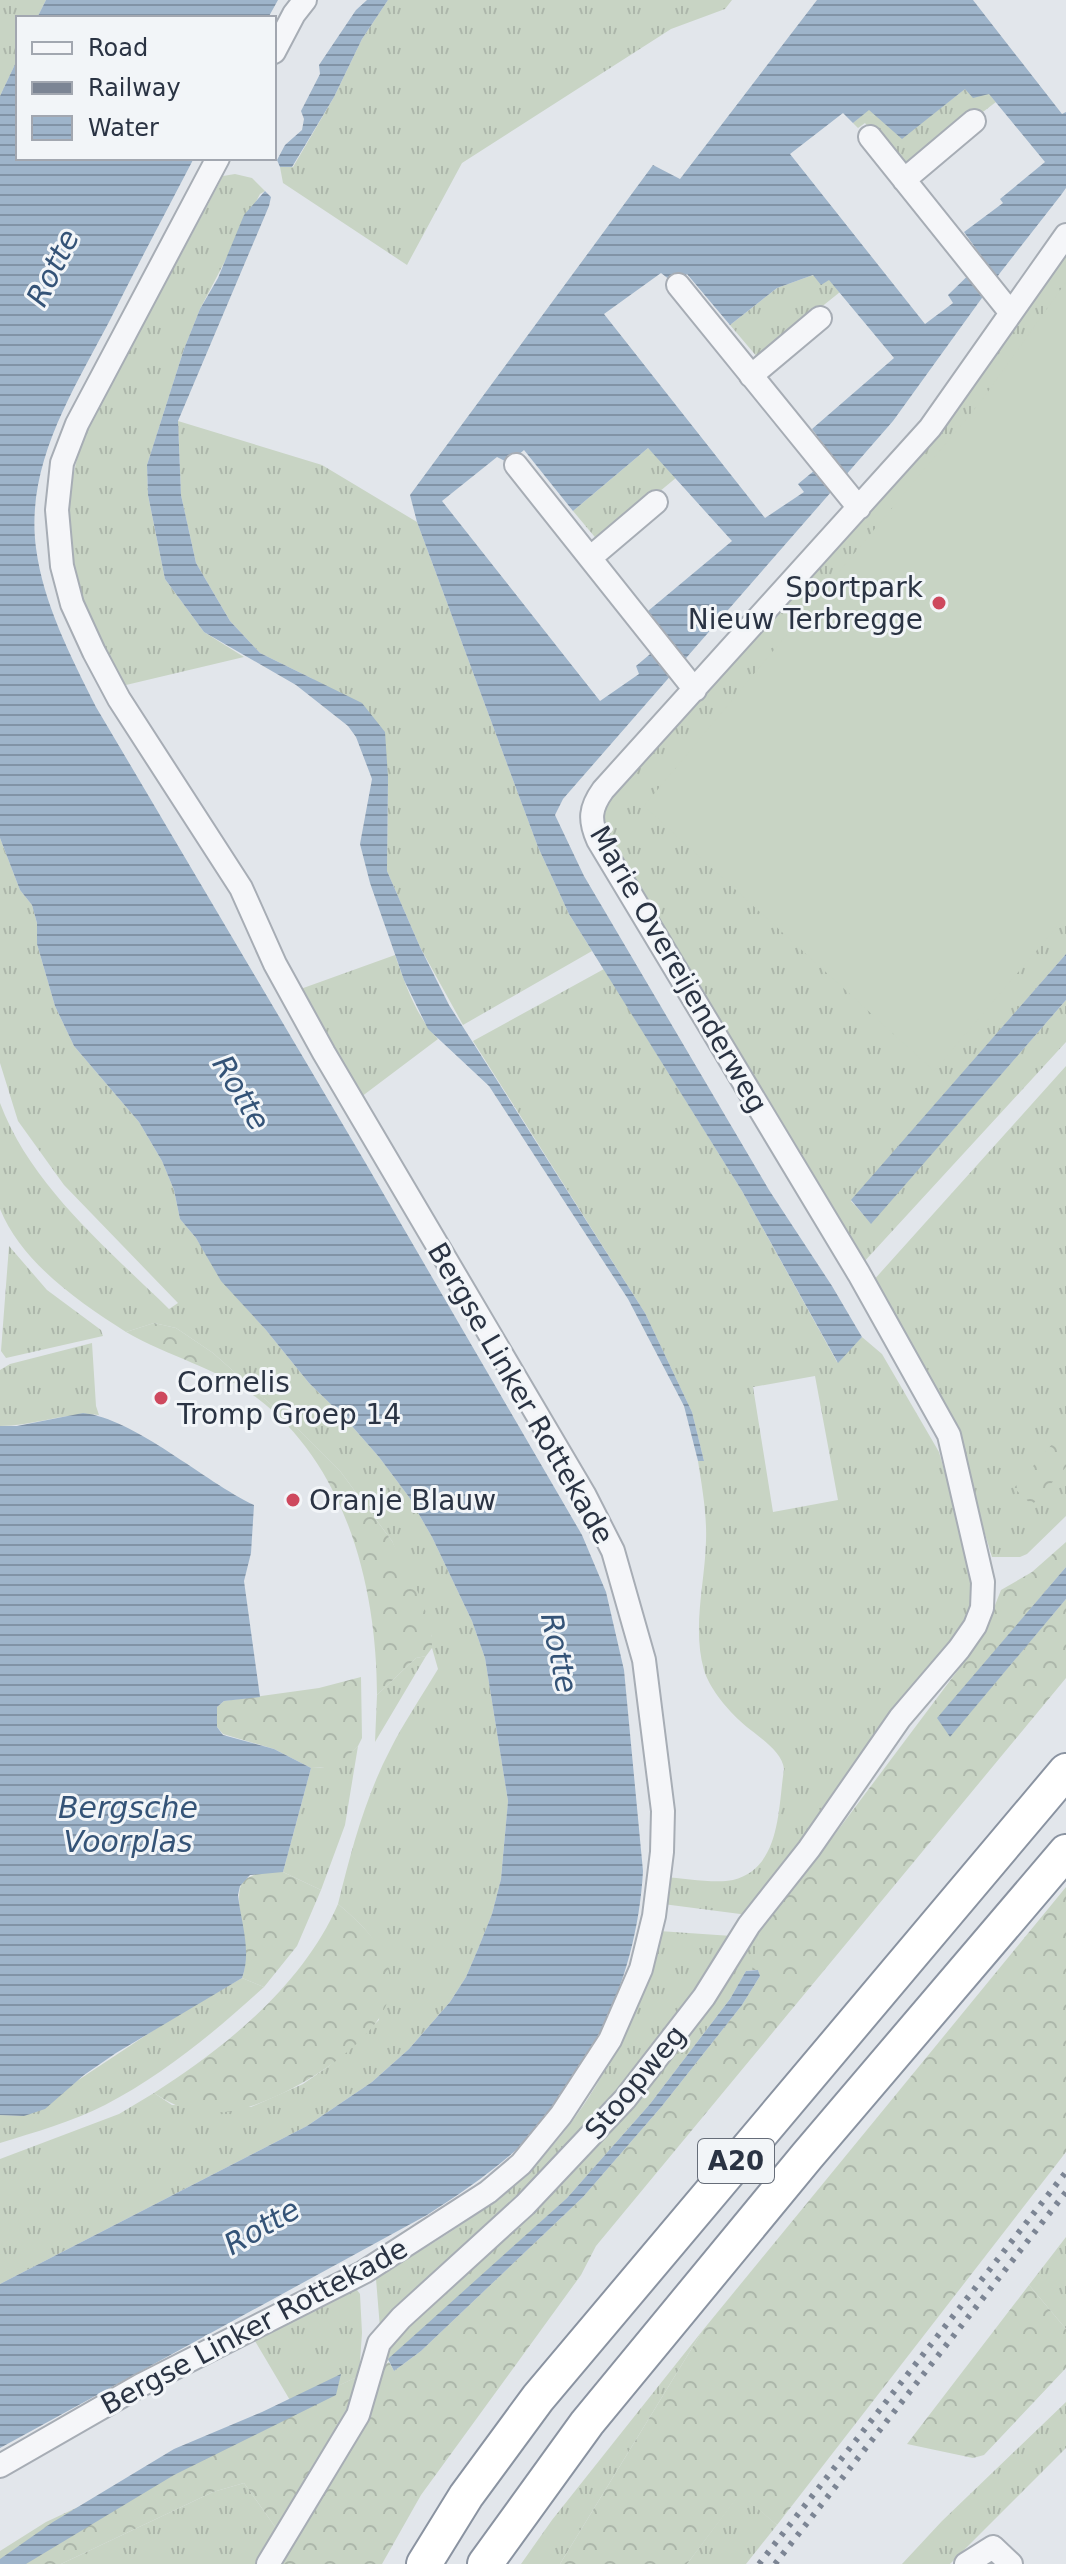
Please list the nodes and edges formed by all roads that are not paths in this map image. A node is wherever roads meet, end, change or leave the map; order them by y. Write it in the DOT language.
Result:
graph roads {
  1 [pos="305,0"];
  2 [pos="276,48"];
  3 [pos="974,121"];
  4 [pos="870,137"];
  5 [pos="217,160"];
  6 [pos="904,180"];
  7 [pos="1066,235"];
  8 [pos="678,285"];
  9 [pos="1011,313"];
  10 [pos="820,318"];
  11 [pos="751,376"];
  12 [pos="516,465"];
  13 [pos="852,500"];
  14 [pos="656,502"];
  15 [pos="590,558"];
  16 [pos="688,681"];
  17 [pos="983,1582"];
  18 [pos="1066,1771"];
  19 [pos="1066,1852"];
  20 [pos="0,2466"];
  21 [pos="268,2564"];
  22 [pos="424,2564"];
  23 [pos="485,2564"];
  24 [pos="966,2564"];
  25 [pos="1011,2564"];
  1 -- 2 [label="street"];
  3 -- 6 [label="street"];
  4 -- 6 [label="street"];
  5 -- 20 [label="street, Bergse Linker Rottekade"];
  6 -- 9 [label="street"];
  7 -- 9 [label="street, Marie Overeijenderweg"];
  8 -- 11 [label="street"];
  9 -- 13 [label="street, Marie Overeijenderweg"];
  10 -- 11 [label="street"];
  11 -- 13 [label="street"];
  12 -- 15 [label="street"];
  13 -- 16 [label="street, Marie Overeijenderweg"];
  14 -- 15 [label="street"];
  15 -- 16 [label="street"];
  16 -- 17 [label="street, Marie Overeijenderweg"];
  17 -- 21 [label="street, Stoopweg"];
  18 -- 22 [label="highway, A20"];
  19 -- 23 [label="highway, A20"];
  24 -- 25 [label="street"];
}
